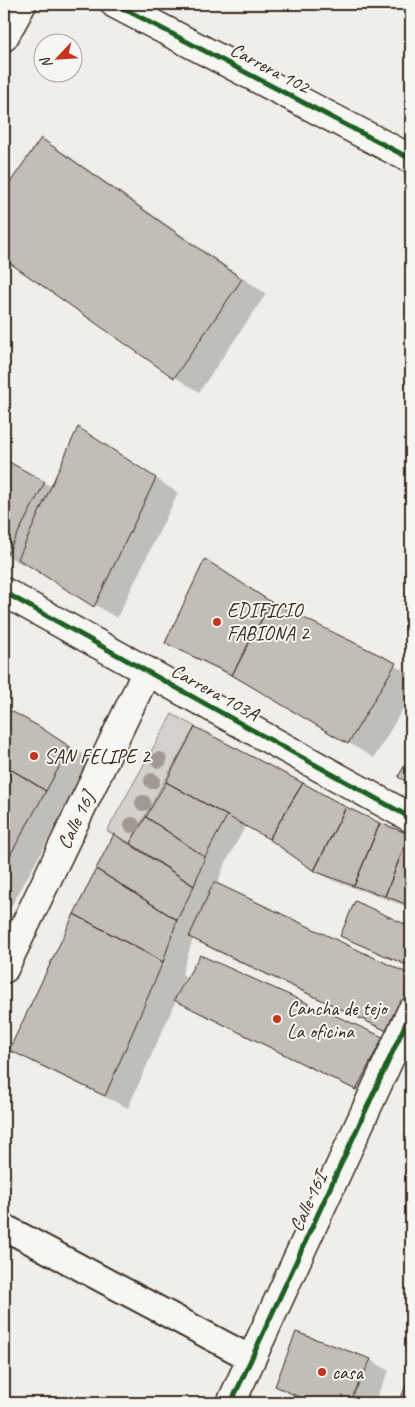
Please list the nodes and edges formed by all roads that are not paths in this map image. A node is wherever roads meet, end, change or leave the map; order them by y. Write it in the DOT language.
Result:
graph roads {
  1 [pos="22,4"];
  2 [pos="115,4"];
  3 [pos="4,37"];
  4 [pos="411,159"];
  5 [pos="4,592"];
  6 [pos="146,671"];
  7 [pos="411,818"];
  8 [pos="4,969"];
  9 [pos="411,1012"];
  10 [pos="4,1228"];
  11 [pos="252,1359"];
  12 [pos="231,1403"];
  1 -- 3 [label="street"];
  2 -- 4 [label="street, Carrera 102"];
  5 -- 6 [label="street, Carrera 103A"];
  6 -- 7 [label="street, Carrera 103A"];
  6 -- 8 [label="street, Calle 16J"];
  9 -- 11 [label="street, Calle 16I"];
  10 -- 11 [label="lane"];
  11 -- 12 [label="street, Calle 16I"];
}
